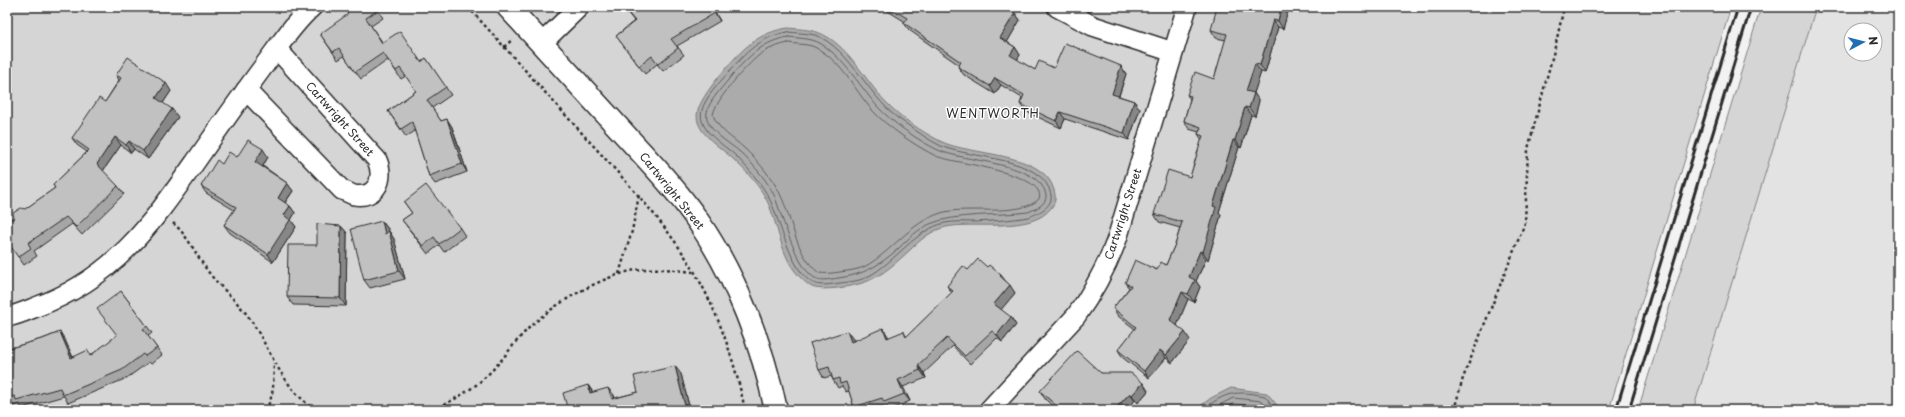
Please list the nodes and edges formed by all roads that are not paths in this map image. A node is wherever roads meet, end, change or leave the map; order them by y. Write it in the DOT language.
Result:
graph roads {
  1 [pos="312,7"];
  2 [pos="508,7"];
  3 [pos="578,7"];
  4 [pos="1057,7"];
  5 [pos="1187,7"];
  6 [pos="541,44"];
  7 [pos="277,49"];
  8 [pos="1173,52"];
  9 [pos="246,90"];
  10 [pos="7,317"];
  11 [pos="776,410"];
  12 [pos="989,410"];
  1 -- 7 [label="street"];
  2 -- 6 [label="street, Cartwright Street"];
  3 -- 6 [label="street"];
  4 -- 8 [label="street"];
  5 -- 8 [label="street, Cartwright Street"];
  6 -- 11 [label="street, Cartwright Street"];
  7 -- 9 [label="street"];
  7 -- 9 [label="street, Cartwright Street"];
  8 -- 12 [label="street, Cartwright Street"];
  9 -- 10 [label="street"];
}
